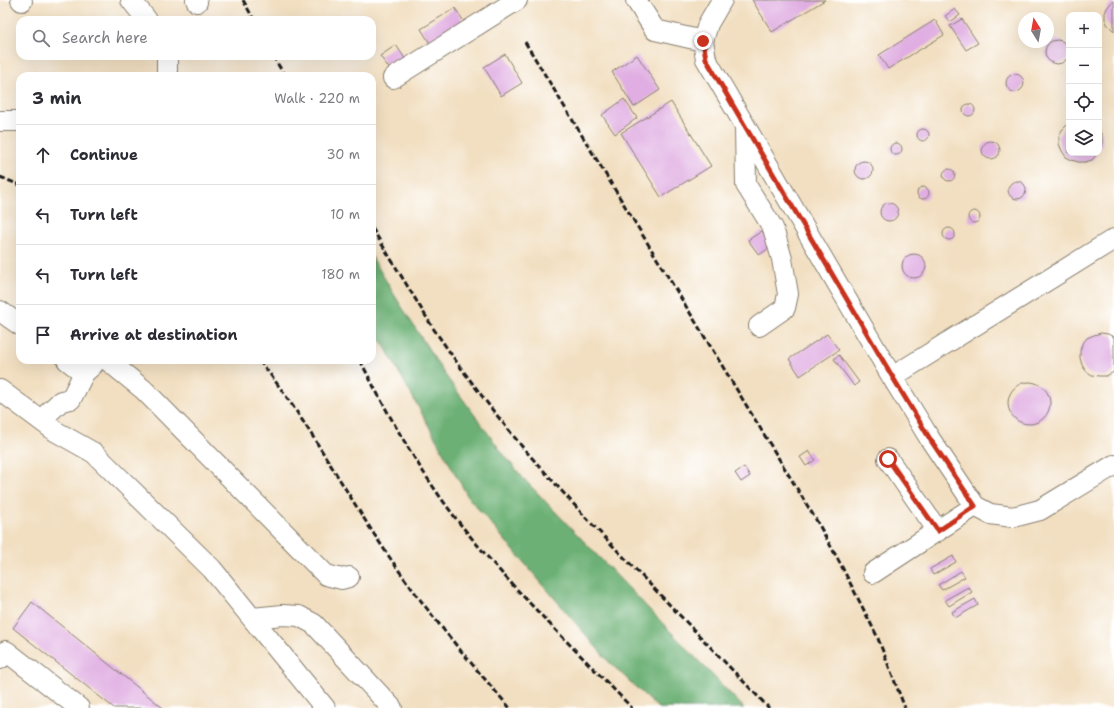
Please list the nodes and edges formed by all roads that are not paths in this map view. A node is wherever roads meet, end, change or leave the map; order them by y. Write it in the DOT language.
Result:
graph roads {
  1 [pos="131,0"];
  2 [pos="517,0"];
  3 [pos="636,0"];
  4 [pos="722,0"];
  5 [pos="144,16"];
  6 [pos="703,41"];
  7 [pos="167,60"];
  8 [pos="167,72"];
  9 [pos="393,78"];
  10 [pos="0,120"];
  11 [pos="16,121"];
  12 [pos="745,126"];
  13 [pos="1114,239"];
  14 [pos="0,311"];
  15 [pos="16,323"];
  16 [pos="759,326"];
  17 [pos="72,364"];
  18 [pos="94,364"];
  19 [pos="112,364"];
  20 [pos="84,373"];
  21 [pos="892,376"];
  22 [pos="0,390"];
  23 [pos="41,420"];
  24 [pos="888,459"];
  25 [pos="1114,465"];
  26 [pos="975,506"];
  27 [pos="938,531"];
  28 [pos="873,572"];
  29 [pos="349,577"];
  30 [pos="252,618"];
  31 [pos="0,659"];
  32 [pos="79,708"];
  33 [pos="325,708"];
  34 [pos="392,708"];
  1 -- 5 [label="street"];
  2 -- 9 [label="street"];
  3 -- 6 [label="street"];
  4 -- 6 [label="street"];
  6 -- 12 [label="street"];
  7 -- 8 [label="street"];
  10 -- 11 [label="street"];
  12 -- 16 [label="street"];
  12 -- 21 [label="street"];
  13 -- 21 [label="street"];
  14 -- 15 [label="street"];
  17 -- 20 [label="street"];
  18 -- 20 [label="street"];
  19 -- 29 [label="street"];
  20 -- 23 [label="street"];
  21 -- 26 [label="street"];
  22 -- 23 [label="street"];
  23 -- 30 [label="street"];
  24 -- 27 [label="street"];
  25 -- 26 [label="street"];
  26 -- 27 [label="street"];
  27 -- 28 [label="street"];
  30 -- 33 [label="street"];
  30 -- 34 [label="street"];
  31 -- 32 [label="street"];
}
